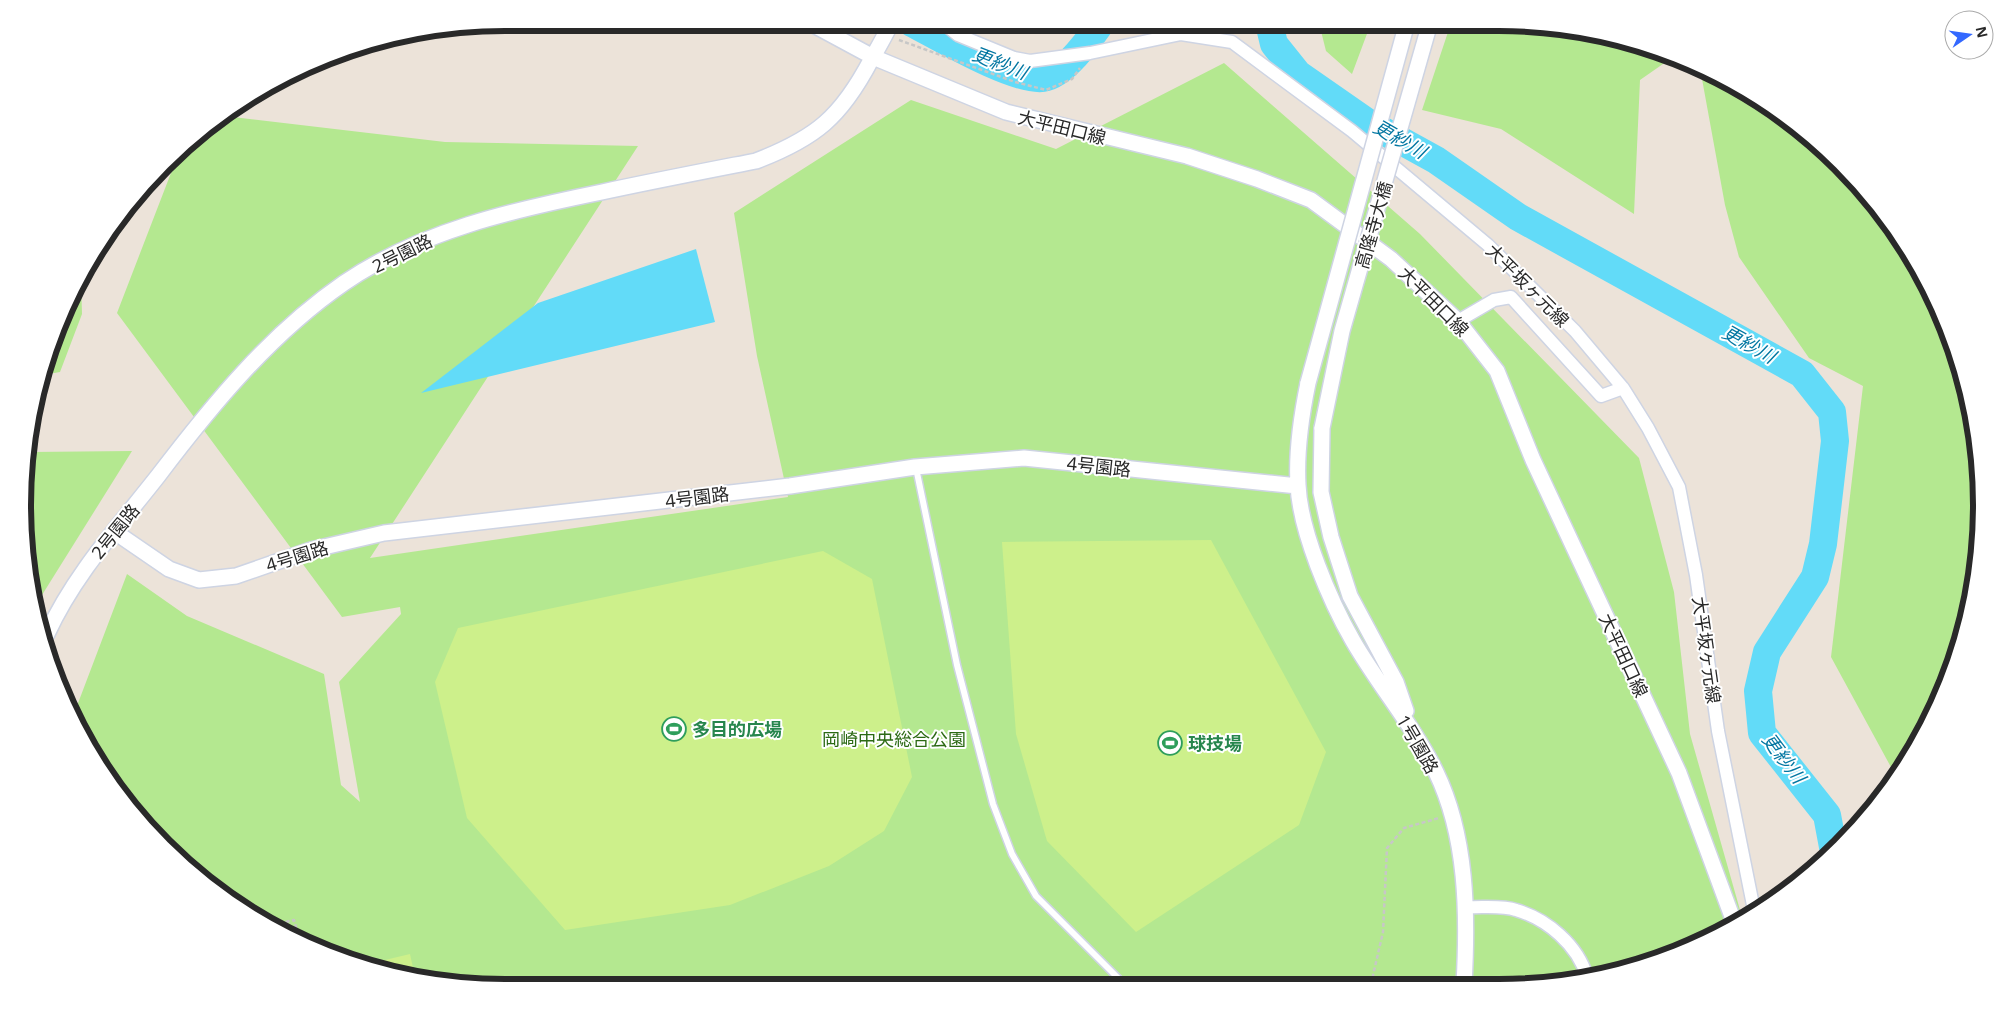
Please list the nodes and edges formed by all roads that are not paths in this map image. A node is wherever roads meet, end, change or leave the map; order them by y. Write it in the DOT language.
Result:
graph roads {
  1 [pos="825,31"];
  2 [pos="887,31"];
  3 [pos="953,31"];
  4 [pos="1405,31"];
  5 [pos="1428,31"];
  6 [pos="872,57"];
  7 [pos="1458,321"];
  8 [pos="1623,388"];
  9 [pos="1299,430"];
  10 [pos="916,467"];
  11 [pos="1298,486"];
  12 [pos="115,532"];
  13 [pos="48,632"];
  14 [pos="1416,736"];
  15 [pos="1753,905"];
  16 [pos="1465,907"];
  17 [pos="1732,917"];
  18 [pos="1584,971"];
  19 [pos="1119,979"];
  20 [pos="1464,979"];
  1 -- 6 [label="street, 大平田口線"];
  2 -- 6 [label="street, 2号園路"];
  3 -- 8 [label="street, 大平坂ヶ元線"];
  4 -- 9 [label="street, 高隆寺大橋, bridge"];
  5 -- 14 [label="street, 高隆寺大橋, bridge"];
  6 -- 7 [label="street, 大平田口線"];
  6 -- 12 [label="street, 2号園路"];
  7 -- 8 [label="street"];
  7 -- 17 [label="street, 大平田口線"];
  8 -- 15 [label="street, 大平坂ヶ元線"];
  9 -- 11 [label="street, 1号園路"];
  10 -- 11 [label="street, 4号園路"];
  10 -- 12 [label="street, 4号園路"];
  10 -- 19 [label="lane"];
  11 -- 14 [label="street, 1号園路"];
  12 -- 13 [label="street, 2号園路"];
  14 -- 16 [label="street, 1号園路"];
  16 -- 18 [label="street"];
  16 -- 20 [label="street, 1号園路"];
}
